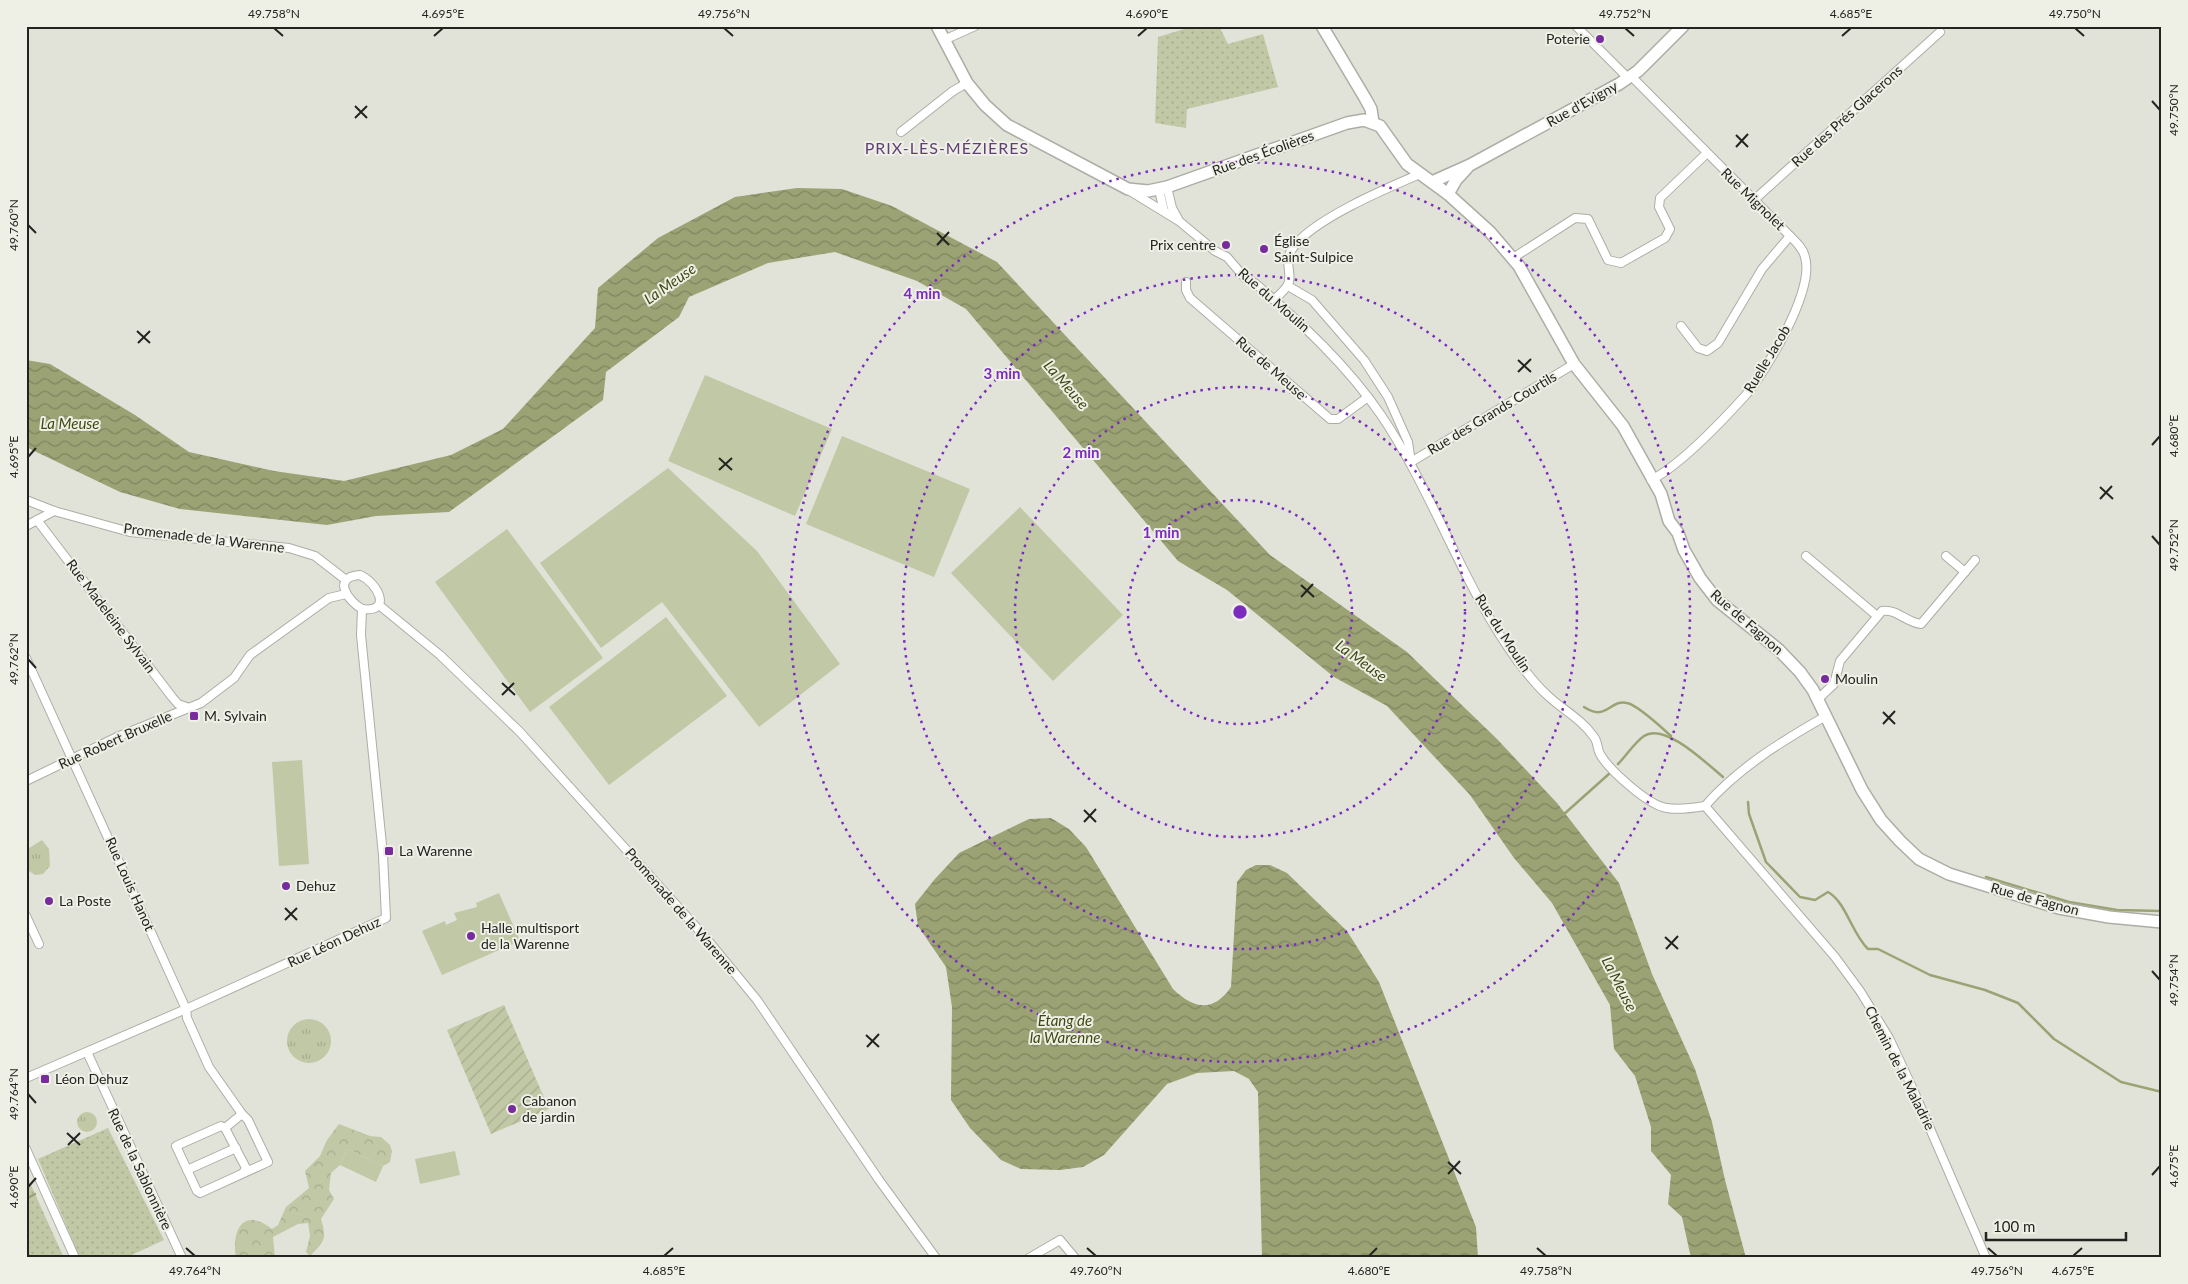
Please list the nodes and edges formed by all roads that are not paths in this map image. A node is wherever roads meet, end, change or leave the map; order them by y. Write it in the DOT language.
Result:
graph roads {
  1 [pos="937,26"];
  2 [pos="975,26"];
  3 [pos="1322,26"];
  4 [pos="1576,26"];
  5 [pos="1683,26"];
  6 [pos="1940,32"];
  7 [pos="944,40"];
  8 [pos="1630,77"];
  9 [pos="967,83"];
  10 [pos="1373,122"];
  11 [pos="901,132"];
  12 [pos="1706,154"];
  13 [pos="1470,165"];
  14 [pos="1420,174"];
  15 [pos="1432,182"];
  16 [pos="1128,189"];
  17 [pos="1160,189"];
  18 [pos="1448,194"];
  19 [pos="1754,200"];
  20 [pos="1164,211"];
  21 [pos="1179,221"];
  22 [pos="1790,236"];
  23 [pos="1513,258"];
  24 [pos="1186,282"];
  25 [pos="1288,286"];
  26 [pos="1274,300"];
  27 [pos="1681,326"];
  28 [pos="1574,364"];
  29 [pos="1368,397"];
  30 [pos="1411,462"];
  31 [pos="1652,480"];
  32 [pos="26,500"];
  33 [pos="54,511"];
  34 [pos="37,520"];
  35 [pos="26,526"];
  36 [pos="1806,556"];
  37 [pos="1946,556"];
  38 [pos="1976,560"];
  39 [pos="1964,572"];
  40 [pos="346,580"];
  41 [pos="346,594"];
  42 [pos="379,605"];
  43 [pos="362,610"];
  44 [pos="1877,616"];
  45 [pos="26,658"];
  46 [pos="1818,700"];
  47 [pos="188,708"];
  48 [pos="1826,716"];
  49 [pos="73,759"];
  50 [pos="26,781"];
  51 [pos="1704,806"];
  52 [pos="26,916"];
  53 [pos="2162,922"];
  54 [pos="39,944"];
  55 [pos="186,1009"];
  56 [pos="87,1052"];
  57 [pos="26,1078"];
  58 [pos="242,1114"];
  59 [pos="225,1128"];
  60 [pos="26,1148"];
  61 [pos="236,1148"];
  62 [pos="187,1170"];
  63 [pos="243,1173"];
  64 [pos="75,1258"];
  65 [pos="182,1258"];
  66 [pos="936,1258"];
  67 [pos="1030,1258"];
  68 [pos="1075,1258"];
  69 [pos="1986,1258"];
  1 -- 7 [label="street"];
  2 -- 7 [label="street"];
  3 -- 10 [label="street"];
  4 -- 8 [label="street, Rue Mignolet"];
  5 -- 8 [label="street, Rue d'Evigny"];
  6 -- 19 [label="street, Rue des Prés Glacerons"];
  7 -- 9 [label="street"];
  8 -- 12 [label="street, Rue Mignolet"];
  8 -- 13 [label="street, Rue d'Evigny"];
  9 -- 11 [label="street"];
  9 -- 16 [label="street"];
  10 -- 14 [label="street, Rue de Fagnon"];
  10 -- 17 [label="street, Rue des Écolières"];
  12 -- 19 [label="street, Rue Mignolet"];
  12 -- 23 [label="street"];
  13 -- 15 [label="street, Rue d'Evigny"];
  13 -- 18 [label="street, Rue d'Evigny"];
  14 -- 15 [label="street, Rue de Fagnon"];
  14 -- 25 [label="street"];
  15 -- 18 [label="street, Rue de Fagnon"];
  16 -- 17 [label="street"];
  16 -- 20 [label="street, Rue du Moulin"];
  17 -- 20 [label="street"];
  17 -- 21 [label="street"];
  18 -- 23 [label="street, Rue de Fagnon"];
  19 -- 22 [label="street, Rue Mignolet"];
  20 -- 21 [label="street, Rue du Moulin"];
  21 -- 26 [label="street, Rue du Moulin"];
  22 -- 27 [label="street, Rue Mignolet"];
  22 -- 31 [label="street, Ruelle Jacob"];
  23 -- 28 [label="street, Rue de Fagnon"];
  24 -- 29 [label="street, Rue de Meuse"];
  25 -- 26 [label="street"];
  25 -- 30 [label="street, Rue du Moulin"];
  26 -- 29 [label="street, Rue du Moulin"];
  28 -- 30 [label="street, Rue des Grands Courtils"];
  28 -- 31 [label="street, Rue de Fagnon"];
  29 -- 30 [label="street, Rue du Moulin"];
  30 -- 51 [label="street, Rue du Moulin"];
  31 -- 46 [label="street, Rue de Fagnon"];
  32 -- 33 [label="street, Promenade de la Warenne"];
  33 -- 34 [label="street"];
  33 -- 40 [label="street, Promenade de la Warenne"];
  34 -- 35 [label="street"];
  34 -- 47 [label="street, Rue Madeleine Sylvain"];
  36 -- 44 [label="street"];
  37 -- 39 [label="street"];
  38 -- 39 [label="street"];
  39 -- 44 [label="street"];
  40 -- 41 [label="street"];
  40 -- 42 [label="street"];
  41 -- 43 [label="street"];
  41 -- 47 [label="street, Rue Robert Bruxelle"];
  42 -- 43 [label="street"];
  42 -- 66 [label="street, Promenade de la Warenne"];
  43 -- 55 [label="street, Rue Léon Dehuz"];
  44 -- 46 [label="street"];
  45 -- 49 [label="street, Rue Louis Hanot"];
  46 -- 48 [label="street, Rue de Fagnon"];
  47 -- 49 [label="street, Rue Robert Bruxelle"];
  48 -- 51 [label="street"];
  48 -- 53 [label="street, Rue de Fagnon"];
  49 -- 50 [label="street, Rue Robert Bruxelle"];
  49 -- 55 [label="street, Rue Louis Hanot"];
  51 -- 69 [label="street, Chemin de la Maladrie"];
  52 -- 54 [label="street"];
  55 -- 56 [label="street, Rue Léon Dehuz"];
  55 -- 58 [label="street, Rue Louis Hanot"];
  56 -- 57 [label="street, Rue Léon Dehuz"];
  56 -- 65 [label="street, Rue de la Sablonnière"];
  58 -- 59 [label="street"];
  58 -- 63 [label="street, Rue Louis Hanot"];
  59 -- 61 [label="street"];
  59 -- 62 [label="street"];
  60 -- 64 [label="street"];
  61 -- 62 [label="street"];
  61 -- 63 [label="street"];
  62 -- 63 [label="street"];
  67 -- 68 [label="street"];
}
